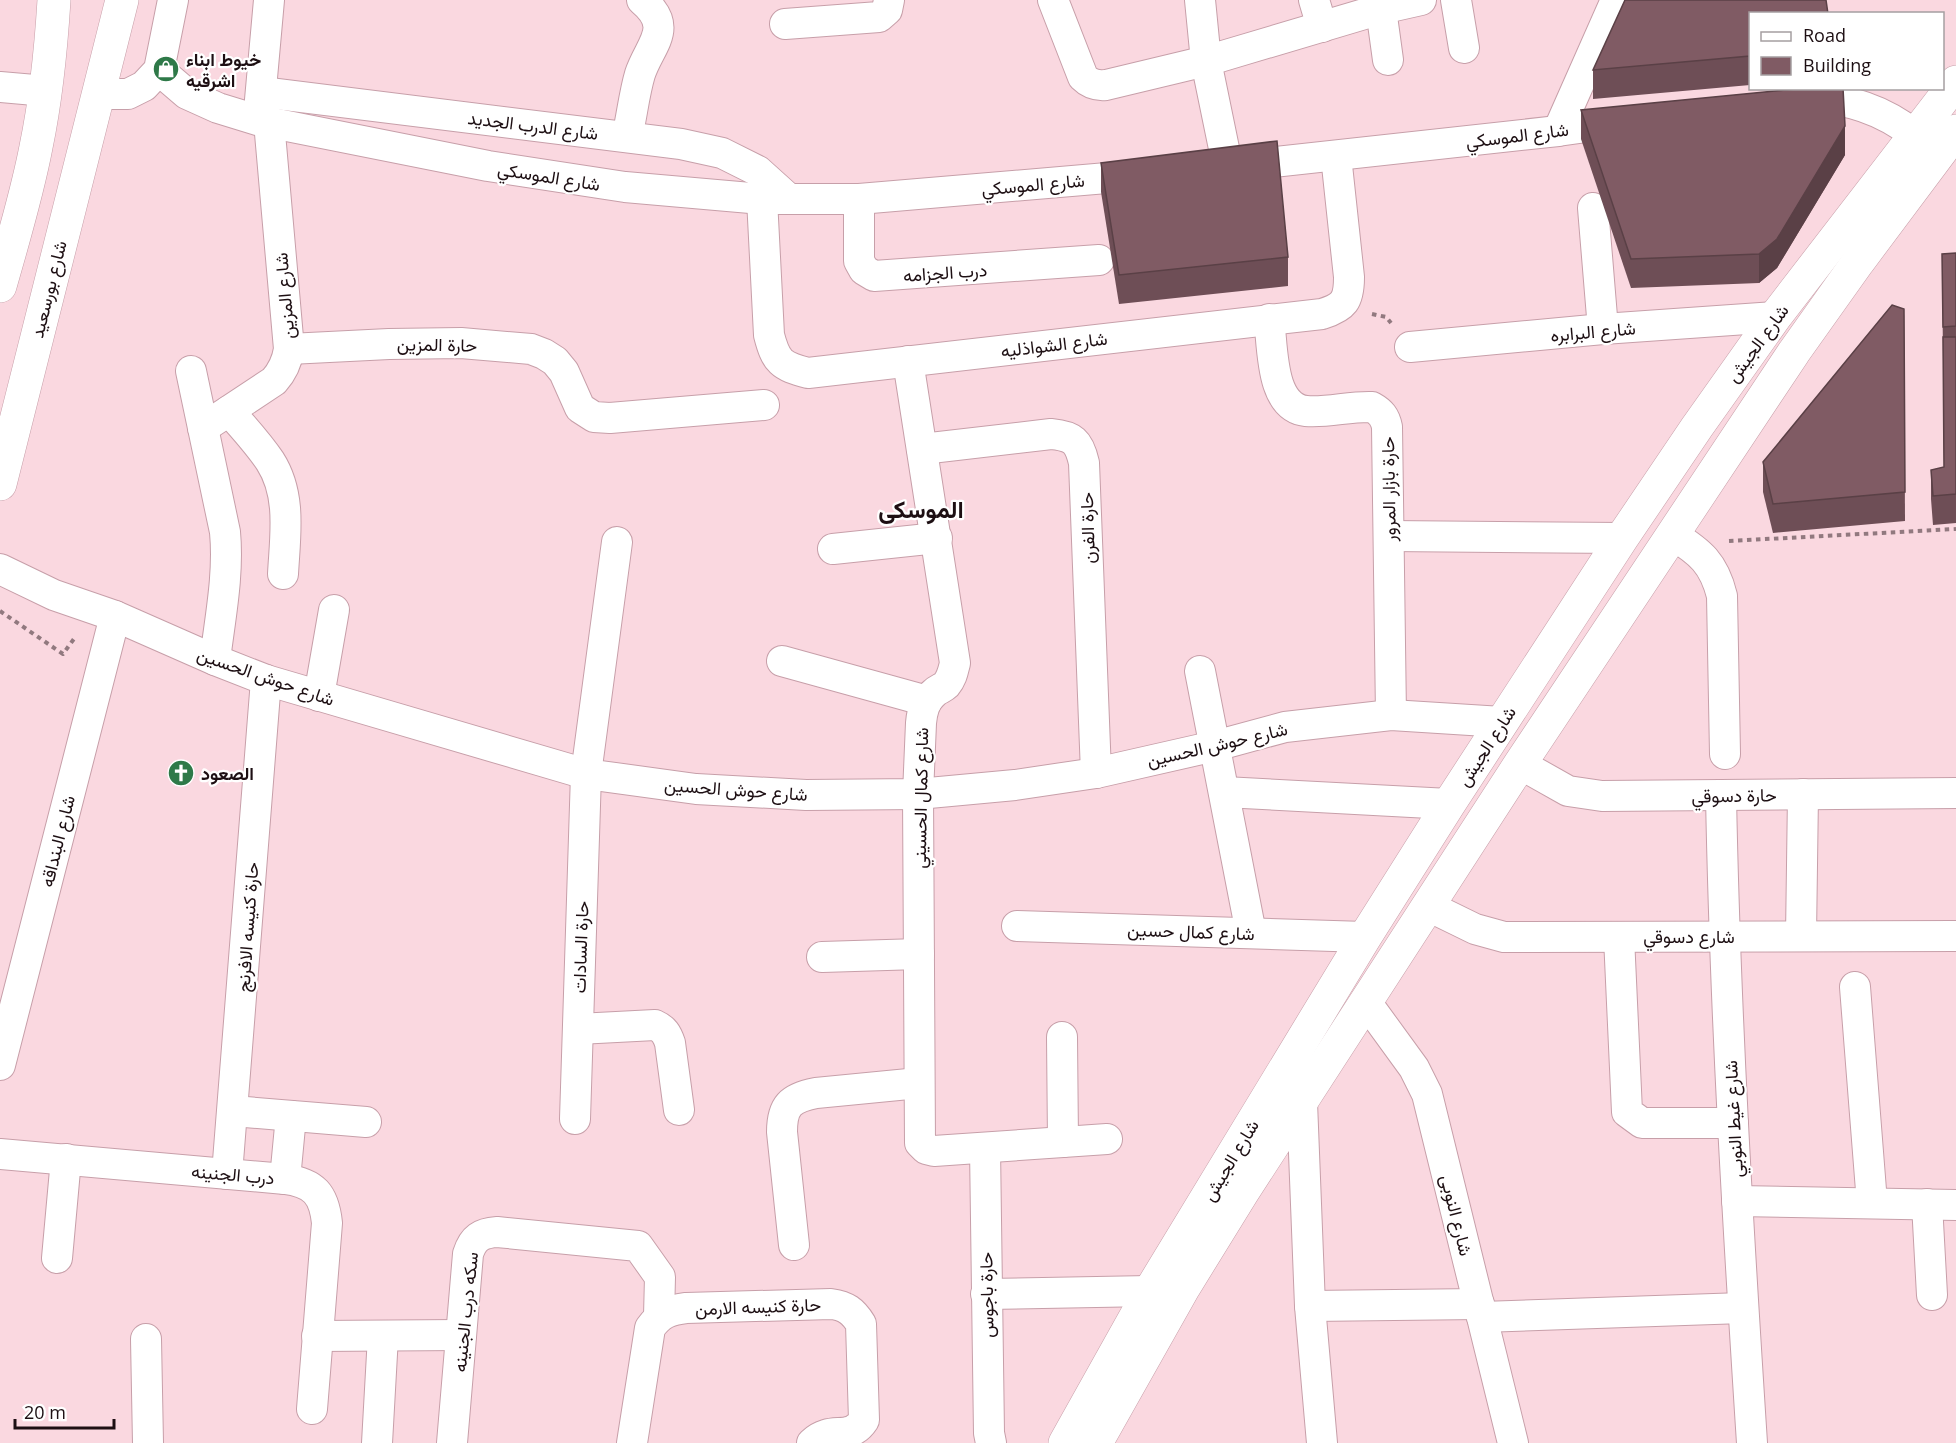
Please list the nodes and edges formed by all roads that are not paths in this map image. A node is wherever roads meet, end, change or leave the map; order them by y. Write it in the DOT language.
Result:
graph roads {
  1 [pos="54,0"];
  2 [pos="123,0"];
  3 [pos="173,0"];
  4 [pos="269,0"];
  5 [pos="642,0"];
  6 [pos="889,0"];
  7 [pos="1053,0"];
  8 [pos="1200,0"];
  9 [pos="1421,0"];
  10 [pos="1456,0"];
  11 [pos="1616,0"];
  12 [pos="1381,9"];
  13 [pos="1318,14"];
  14 [pos="785,24"];
  15 [pos="1464,48"];
  16 [pos="1388,60"];
  17 [pos="1206,61"];
  18 [pos="159,70"];
  19 [pos="1956,82"];
  20 [pos="0,87"];
  21 [pos="46,91"];
  22 [pos="98,94"];
  23 [pos="1777,101"];
  24 [pos="263,111"];
  25 [pos="1650,118"];
  26 [pos="1558,131"];
  27 [pos="1956,131"];
  28 [pos="1915,135"];
  29 [pos="627,137"];
  30 [pos="1336,156"];
  31 [pos="1168,172"];
  32 [pos="775,199"];
  33 [pos="859,199"];
  34 [pos="1593,208"];
  35 [pos="1099,260"];
  36 [pos="0,286"];
  37 [pos="1775,317"];
  38 [pos="1269,319"];
  39 [pos="1603,329"];
  40 [pos="1410,347"];
  41 [pos="289,349"];
  42 [pos="908,361"];
  43 [pos="191,371"];
  44 [pos="764,405"];
  45 [pos="229,411"];
  46 [pos="203,429"];
  47 [pos="922,449"];
  48 [pos="0,484"];
  49 [pos="1389,536"];
  50 [pos="937,538"];
  51 [pos="1622,538"];
  52 [pos="1680,539"];
  53 [pos="618,542"];
  54 [pos="833,549"];
  55 [pos="0,568"];
  56 [pos="282,574"];
  57 [pos="334,610"];
  58 [pos="115,616"];
  59 [pos="215,660"];
  60 [pos="782,662"];
  61 [pos="1200,670"];
  62 [pos="266,680"];
  63 [pos="319,696"];
  64 [pos="927,700"];
  65 [pos="1391,715"];
  66 [pos="1502,722"];
  67 [pos="1215,746"];
  68 [pos="1725,754"];
  69 [pos="1520,764"];
  70 [pos="1096,773"];
  71 [pos="586,774"];
  72 [pos="1224,792"];
  73 [pos="1956,793"];
  74 [pos="918,794"];
  75 [pos="1803,794"];
  76 [pos="1721,795"];
  77 [pos="1449,804"];
  78 [pos="1428,906"];
  79 [pos="1017,926"];
  80 [pos="1251,933"];
  81 [pos="1724,936"];
  82 [pos="1801,936"];
  83 [pos="1956,936"];
  84 [pos="1365,937"];
  85 [pos="1619,937"];
  86 [pos="919,954"];
  87 [pos="822,957"];
  88 [pos="1855,987"];
  89 [pos="1366,1002"];
  90 [pos="578,1029"];
  91 [pos="1062,1037"];
  92 [pos="0,1065"];
  93 [pos="919,1083"];
  94 [pos="1302,1102"];
  95 [pos="679,1110"];
  96 [pos="233,1111"];
  97 [pos="291,1116"];
  98 [pos="575,1119"];
  99 [pos="366,1122"];
  100 [pos="1733,1123"];
  101 [pos="1107,1139"];
  102 [pos="1063,1142"];
  103 [pos="985,1148"];
  104 [pos="0,1154"];
  105 [pos="66,1159"];
  106 [pos="227,1174"];
  107 [pos="285,1179"];
  108 [pos="1737,1201"];
  109 [pos="1872,1203"];
  110 [pos="1942,1205"];
  111 [pos="794,1245"];
  112 [pos="57,1258"];
  113 [pos="1150,1291"];
  114 [pos="986,1294"];
  115 [pos="1932,1295"];
  116 [pos="1310,1306"];
  117 [pos="1743,1308"];
  118 [pos="1480,1310"];
  119 [pos="658,1316"];
  120 [pos="461,1335"];
  121 [pos="317,1336"];
  122 [pos="383,1336"];
  123 [pos="146,1339"];
  124 [pos="312,1408"];
  125 [pos="148,1443"];
  126 [pos="377,1443"];
  127 [pos="452,1443"];
  128 [pos="632,1443"];
  129 [pos="812,1443"];
  130 [pos="991,1443"];
  131 [pos="1065,1443"];
  132 [pos="1096,1443"];
  133 [pos="1322,1443"];
  134 [pos="1513,1443"];
  135 [pos="1752,1443"];
  1 -- 21 [label="main road"];
  2 -- 22 [label="main road, شارع بورسعيد"];
  3 -- 18 [label="street"];
  4 -- 24 [label="street, شارع المزين"];
  5 -- 29 [label="street"];
  6 -- 14 [label="street"];
  7 -- 17 [label="street"];
  8 -- 17 [label="street"];
  9 -- 12 [label="street"];
  10 -- 15 [label="street"];
  11 -- 26 [label="street"];
  12 -- 13 [label="street"];
  12 -- 16 [label="street"];
  13 -- 17 [label="street"];
  17 -- 30 [label="street, شارع الموسكي"];
  18 -- 22 [label="street"];
  18 -- 24 [label="street, شارع الموسكي"];
  19 -- 28 [label="main road, شارع الجيش"];
  20 -- 21 [label="street"];
  21 -- 36 [label="main road"];
  22 -- 48 [label="main road, شارع بورسعيد"];
  23 -- 28 [label="street"];
  24 -- 29 [label="street, شارع الدرب الجديد"];
  24 -- 32 [label="street, شارع الموسكي"];
  24 -- 41 [label="street, شارع المزين"];
  25 -- 26 [label="street, شارع الموسكي"];
  26 -- 30 [label="street, شارع الموسكي"];
  27 -- 52 [label="main road, شارع الجيش"];
  28 -- 37 [label="main road, شارع الجيش"];
  29 -- 32 [label="street, شارع الدرب الجديد"];
  30 -- 38 [label="street, شارع الشواذليه"];
  31 -- 33 [label="street, شارع الموسكي"];
  32 -- 33 [label="street, شارع الموسكي"];
  32 -- 42 [label="street, شارع الشواذليه"];
  33 -- 35 [label="street, درب الجزامه"];
  34 -- 39 [label="street"];
  37 -- 39 [label="street, شارع البرابره"];
  37 -- 51 [label="main road, شارع الجيش"];
  38 -- 42 [label="street, شارع الشواذليه"];
  38 -- 49 [label="street, حارة بازار المرور"];
  39 -- 40 [label="street, شارع البرابره"];
  41 -- 44 [label="street, حارة المزين"];
  41 -- 45 [label="street, شارع المزين"];
  42 -- 47 [label="street"];
  43 -- 46 [label="street"];
  45 -- 46 [label="street, شارع المزين"];
  45 -- 56 [label="street"];
  46 -- 59 [label="street"];
  47 -- 50 [label="street"];
  47 -- 70 [label="street, حارة الفرن"];
  49 -- 51 [label="street"];
  49 -- 65 [label="street, حارة بازار المرور"];
  50 -- 54 [label="street"];
  50 -- 64 [label="street"];
  51 -- 66 [label="main road, شارع الجيش"];
  52 -- 68 [label="street"];
  52 -- 69 [label="main road, شارع الجيش"];
  53 -- 71 [label="street, حارة السادات"];
  55 -- 58 [label="street, شارع حوش الحسين"];
  57 -- 63 [label="street"];
  58 -- 59 [label="street, شارع حوش الحسين"];
  58 -- 92 [label="street, شارع البنداقه"];
  59 -- 62 [label="street, شارع حوش الحسين"];
  60 -- 64 [label="street"];
  61 -- 67 [label="street"];
  62 -- 63 [label="street, شارع حوش الحسين"];
  62 -- 96 [label="street, حارة كنيسه الافرنج"];
  63 -- 71 [label="street, شارع حوش الحسين"];
  64 -- 74 [label="street, شارع كمال الحسيني"];
  65 -- 66 [label="street, شارع حوش الحسين"];
  65 -- 67 [label="street, شارع حوش الحسين"];
  66 -- 77 [label="main road, شارع الجيش"];
  67 -- 70 [label="street, شارع حوش الحسين"];
  67 -- 72 [label="street"];
  69 -- 76 [label="street, حارة دسوقي"];
  69 -- 78 [label="main road, شارع الجيش"];
  70 -- 74 [label="street, شارع حوش الحسين"];
  71 -- 74 [label="street, شارع حوش الحسين"];
  71 -- 90 [label="street, حارة السادات"];
  72 -- 77 [label="street"];
  72 -- 80 [label="street"];
  73 -- 75 [label="street, حارة دسوقي"];
  74 -- 86 [label="street, شارع كمال الحسيني"];
  75 -- 76 [label="street, حارة دسوقي"];
  75 -- 82 [label="street"];
  76 -- 81 [label="street, شارع غيط النوبي"];
  77 -- 84 [label="main road, شارع الجيش"];
  78 -- 85 [label="street, شارع دسوقي"];
  78 -- 89 [label="main road, شارع الجيش"];
  79 -- 80 [label="street, شارع كمال حسين"];
  80 -- 84 [label="street, شارع كمال حسين"];
  81 -- 82 [label="street, شارع دسوقي"];
  81 -- 85 [label="street, شارع دسوقي"];
  81 -- 100 [label="street, شارع غيط النوبي"];
  82 -- 83 [label="street, شارع دسوقي"];
  84 -- 113 [label="main road, شارع الجيش"];
  85 -- 100 [label="street"];
  86 -- 87 [label="street"];
  86 -- 93 [label="street, شارع كمال الحسيني"];
  88 -- 109 [label="street"];
  89 -- 94 [label="main road, شارع الجيش"];
  89 -- 118 [label="street, شارع النوبى"];
  90 -- 95 [label="street"];
  90 -- 98 [label="street, حارة السادات"];
  91 -- 102 [label="street"];
  93 -- 103 [label="street, شارع كمال الحسيني"];
  93 -- 111 [label="street"];
  94 -- 116 [label="street"];
  94 -- 132 [label="main road, شارع الجيش"];
  96 -- 97 [label="street"];
  96 -- 106 [label="street, حارة كنيسه الافرنج"];
  97 -- 99 [label="street"];
  97 -- 107 [label="street"];
  100 -- 108 [label="street, شارع غيط النوبي"];
  101 -- 102 [label="street"];
  102 -- 103 [label="street"];
  103 -- 114 [label="street, حارة باجوس"];
  104 -- 105 [label="street, درب الجنينه"];
  105 -- 106 [label="street, درب الجنينه"];
  105 -- 112 [label="street"];
  106 -- 107 [label="street, درب الجنينه"];
  107 -- 121 [label="street, درب الجنينه"];
  108 -- 109 [label="street"];
  108 -- 117 [label="street, شارع غيط النوبي"];
  109 -- 110 [label="street"];
  110 -- 115 [label="street"];
  113 -- 114 [label="street"];
  113 -- 131 [label="main road, شارع الجيش"];
  114 -- 130 [label="street, حارة باجوس"];
  116 -- 118 [label="street"];
  116 -- 133 [label="street"];
  117 -- 118 [label="street"];
  117 -- 135 [label="street, شارع غيط النوبي"];
  118 -- 134 [label="street, شارع النوبى"];
  119 -- 120 [label="street, سكه درب الجنينه"];
  119 -- 128 [label="street"];
  119 -- 129 [label="street, حارة كنيسه الارمن"];
  120 -- 122 [label="street"];
  120 -- 127 [label="street, سكه درب الجنينه"];
  121 -- 122 [label="street"];
  121 -- 124 [label="street, درب الجنينه"];
  122 -- 126 [label="street"];
  123 -- 125 [label="street"];
}
